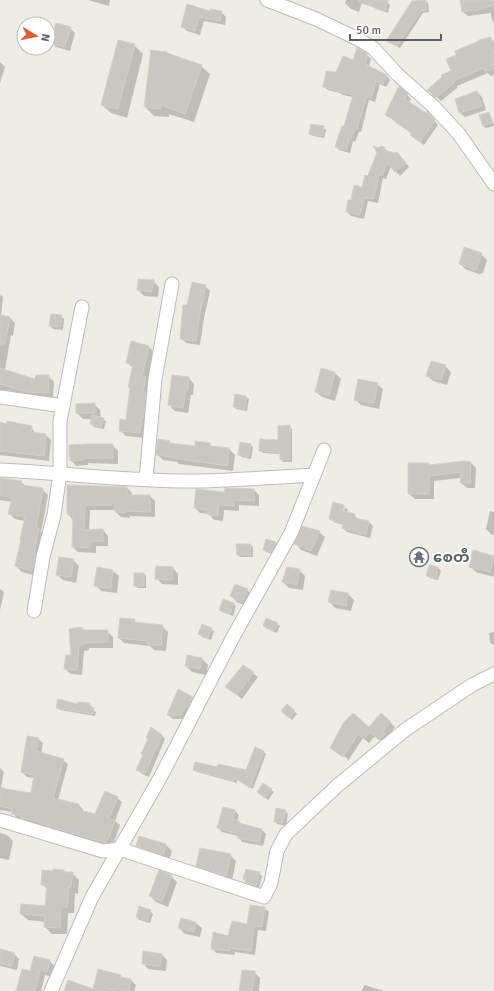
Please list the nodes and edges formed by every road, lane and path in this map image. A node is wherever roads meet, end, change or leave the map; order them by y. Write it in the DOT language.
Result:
graph roads {
  1 [pos="267,0"];
  2 [pos="494,184"];
  3 [pos="172,284"];
  4 [pos="82,307"];
  5 [pos="0,397"];
  6 [pos="63,406"];
  7 [pos="324,450"];
  8 [pos="0,470"];
  9 [pos="60,473"];
  10 [pos="314,475"];
  11 [pos="146,479"];
  12 [pos="34,611"];
  13 [pos="494,674"];
  14 [pos="0,820"];
  15 [pos="120,849"];
  16 [pos="51,991"];
  1 -- 2 [label="street"];
  3 -- 11 [label="street"];
  4 -- 6 [label="street"];
  5 -- 6 [label="street"];
  6 -- 9 [label="street"];
  7 -- 10 [label="street"];
  8 -- 9 [label="street"];
  9 -- 11 [label="street"];
  9 -- 12 [label="street"];
  10 -- 11 [label="street"];
  10 -- 15 [label="street"];
  13 -- 15 [label="street"];
  14 -- 15 [label="street"];
  15 -- 16 [label="street"];
}
